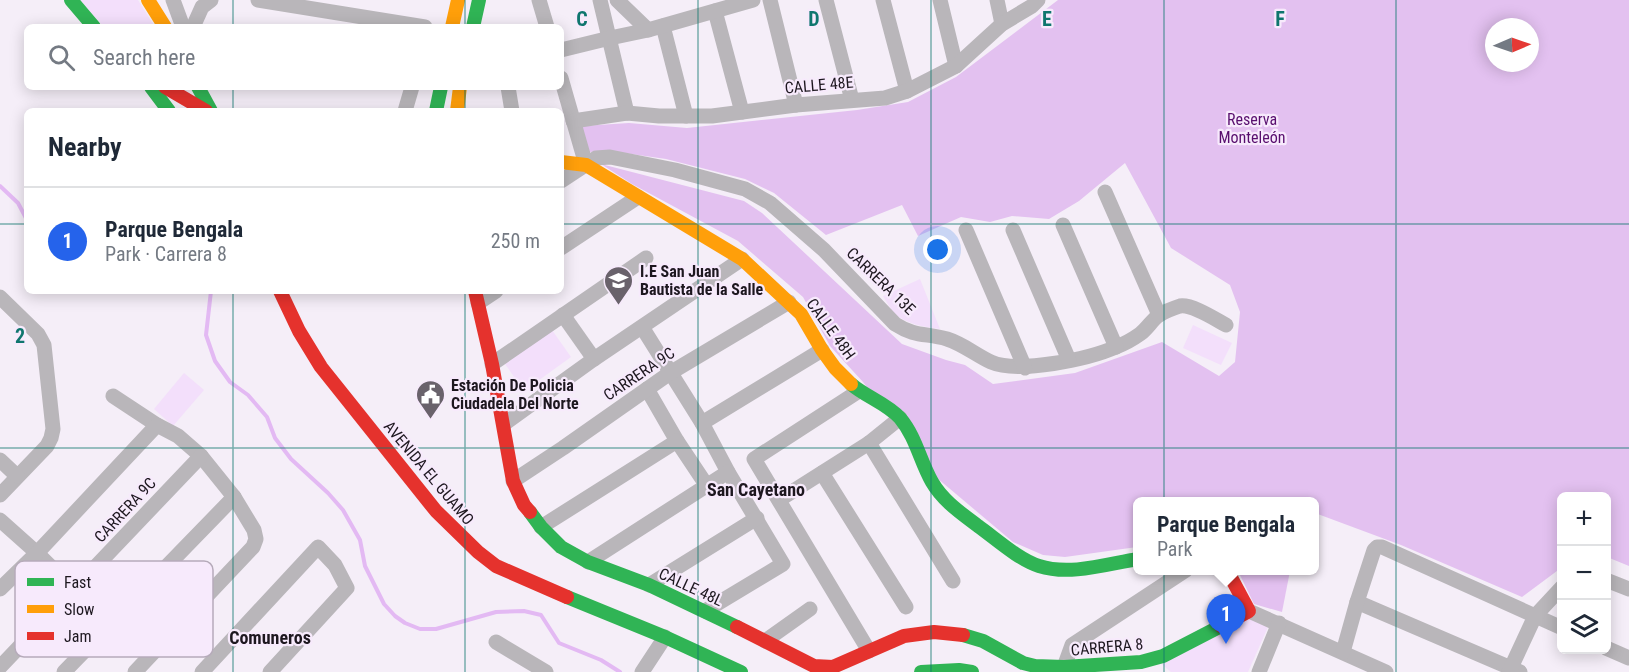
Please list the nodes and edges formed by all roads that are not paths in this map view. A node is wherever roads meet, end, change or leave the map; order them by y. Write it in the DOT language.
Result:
graph roads {
  1 [pos="71,0"];
  2 [pos="148,0"];
  3 [pos="258,0"];
  4 [pos="458,0"];
  5 [pos="479,0"];
  6 [pos="539,0"];
  7 [pos="600,0"];
  8 [pos="617,0"];
  9 [pos="770,0"];
  10 [pos="826,0"];
  11 [pos="883,0"];
  12 [pos="940,0"];
  13 [pos="997,0"];
  14 [pos="1038,0"];
  15 [pos="748,1"];
  16 [pos="206,4"];
  17 [pos="175,5"];
  18 [pos="715,11"];
  19 [pos="334,20"];
  20 [pos="91,24"];
  21 [pos="163,24"];
  22 [pos="182,24"];
  23 [pos="195,24"];
  24 [pos="386,24"];
  25 [pos="453,24"];
  26 [pos="474,24"];
  27 [pos="546,24"];
  28 [pos="1002,24"];
  29 [pos="656,28"];
  30 [pos="610,38"];
  31 [pos="564,49"];
  32 [pos="956,66"];
  33 [pos="564,89"];
  34 [pos="153,90"];
  35 [pos="170,90"];
  36 [pos="200,90"];
  37 [pos="411,90"];
  38 [pos="440,90"];
  39 [pos="460,90"];
  40 [pos="508,90"];
  41 [pos="907,91"];
  42 [pos="852,100"];
  43 [pos="796,105"];
  44 [pos="168,108"];
  45 [pos="201,108"];
  46 [pos="209,108"];
  47 [pos="406,108"];
  48 [pos="437,108"];
  49 [pos="457,108"];
  50 [pos="512,108"];
  51 [pos="742,112"];
  52 [pos="627,113"];
  53 [pos="686,116"];
  54 [pos="573,121"];
  55 [pos="564,162"];
  56 [pos="586,165"];
  57 [pos="564,179"];
  58 [pos="1105,192"];
  59 [pos="638,196"];
  60 [pos="1063,225"];
  61 [pos="966,230"];
  62 [pos="1013,230"];
  63 [pos="564,246"];
  64 [pos="646,258"];
  65 [pos="742,259"];
  66 [pos="281,294"];
  67 [pos="0,297"];
  68 [pos="476,297"];
  69 [pos="789,302"];
  70 [pos="563,315"];
  71 [pos="1158,315"];
  72 [pos="1226,325"];
  73 [pos="642,327"];
  74 [pos="1116,347"];
  75 [pos="822,350"];
  76 [pos="594,359"];
  77 [pos="1069,360"];
  78 [pos="492,364"];
  79 [pos="1025,368"];
  80 [pos="670,373"];
  81 [pos="647,389"];
  82 [pos="859,391"];
  83 [pos="114,396"];
  84 [pos="900,418"];
  85 [pos="504,423"];
  86 [pos="702,423"];
  87 [pos="157,424"];
  88 [pos="677,441"];
  89 [pos="869,443"];
  90 [pos="201,456"];
  91 [pos="0,460"];
  92 [pos="728,472"];
  93 [pos="822,473"];
  94 [pos="17,476"];
  95 [pos="513,481"];
  96 [pos="707,486"];
  97 [pos="0,495"];
  98 [pos="234,497"];
  99 [pos="779,500"];
  100 [pos="757,518"];
  101 [pos="0,520"];
  102 [pos="541,526"];
  103 [pos="37,553"];
  104 [pos="1133,560"];
  105 [pos="29,561"];
  106 [pos="45,561"];
  107 [pos="101,561"];
  108 [pos="171,561"];
  109 [pos="588,562"];
  110 [pos="15,574"];
  111 [pos="1178,575"];
  112 [pos="1230,575"];
  113 [pos="953,581"];
  114 [pos="1611,582"];
  115 [pos="649,585"];
  116 [pos="0,589"];
  117 [pos="1629,589"];
  118 [pos="213,590"];
  119 [pos="1557,592"];
  120 [pos="1357,602"];
  121 [pos="906,607"];
  122 [pos="810,609"];
  123 [pos="705,611"];
  124 [pos="1249,611"];
  125 [pos="1535,616"];
  126 [pos="1279,623"];
  127 [pos="1557,626"];
  128 [pos="665,637"];
  129 [pos="765,641"];
  130 [pos="496,642"];
  131 [pos="1611,650"];
  132 [pos="15,651"];
  133 [pos="869,651"];
  134 [pos="1343,652"];
  135 [pos="78,657"];
  136 [pos="149,657"];
  137 [pos="1629,657"];
  138 [pos="1141,662"];
  139 [pos="0,667"];
  140 [pos="833,667"];
  141 [pos="1064,667"];
  142 [pos="529,668"];
  143 [pos="1104,668"];
  144 [pos="1513,671"];
  145 [pos="64,672"];
  146 [pos="135,672"];
  147 [pos="202,672"];
  148 [pos="270,672"];
  149 [pos="546,672"];
  150 [pos="642,672"];
  151 [pos="741,672"];
  152 [pos="921,672"];
  153 [pos="972,672"];
  154 [pos="1155,672"];
  155 [pos="1259,672"];
  156 [pos="1386,672"];
  1 -- 20 [label="street"];
  2 -- 21 [label="street"];
  3 -- 19 [label="street"];
  4 -- 25 [label="street"];
  5 -- 26 [label="street"];
  6 -- 27 [label="street"];
  7 -- 30 [label="street"];
  8 -- 29 [label="street"];
  9 -- 43 [label="street"];
  10 -- 42 [label="street"];
  11 -- 41 [label="street"];
  12 -- 32 [label="street"];
  13 -- 28 [label="street"];
  14 -- 28 [label="street, CALLE 48E"];
  15 -- 18 [label="street"];
  16 -- 17 [label="street"];
  16 -- 23 [label="street"];
  17 -- 22 [label="street"];
  18 -- 29 [label="street"];
  18 -- 51 [label="street"];
  19 -- 24 [label="street"];
  28 -- 32 [label="street, CALLE 48E"];
  29 -- 30 [label="street"];
  29 -- 53 [label="street"];
  30 -- 31 [label="street"];
  30 -- 52 [label="street"];
  32 -- 41 [label="street, CALLE 48E"];
  33 -- 54 [label="street"];
  34 -- 44 [label="street"];
  35 -- 45 [label="street"];
  36 -- 46 [label="street"];
  37 -- 47 [label="street"];
  38 -- 48 [label="street"];
  39 -- 49 [label="street"];
  40 -- 50 [label="street"];
  41 -- 42 [label="street, CALLE 48E"];
  42 -- 43 [label="street, CALLE 48E"];
  43 -- 51 [label="street, CALLE 48E"];
  51 -- 53 [label="street, CALLE 48E"];
  52 -- 53 [label="street, CALLE 48E"];
  52 -- 54 [label="street, CALLE 48E"];
  54 -- 56 [label="street"];
  55 -- 56 [label="street, CALLE 48H"];
  56 -- 57 [label="street, CARRERA 13E"];
  56 -- 59 [label="street, CALLE 48H"];
  56 -- 79 [label="street, CARRERA 13E"];
  58 -- 71 [label="street"];
  59 -- 63 [label="street"];
  59 -- 65 [label="street, CALLE 48H"];
  60 -- 74 [label="street"];
  61 -- 79 [label="street"];
  62 -- 77 [label="street"];
  64 -- 70 [label="street"];
  65 -- 69 [label="street, CALLE 48H"];
  65 -- 73 [label="street"];
  66 -- 128 [label="street, AVENIDA EL GUAMO"];
  67 -- 94 [label="street"];
  68 -- 78 [label="street"];
  69 -- 75 [label="street, CALLE 48H"];
  69 -- 80 [label="street, CARRERA 9C"];
  70 -- 76 [label="street"];
  70 -- 78 [label="street"];
  71 -- 72 [label="street, CARRERA 13E"];
  71 -- 74 [label="street, CARRERA 13E"];
  73 -- 76 [label="street"];
  73 -- 80 [label="street"];
  74 -- 77 [label="street, CARRERA 13E"];
  75 -- 82 [label="street, CALLE 48H"];
  75 -- 86 [label="street"];
  76 -- 85 [label="street"];
  77 -- 79 [label="street, CARRERA 13E"];
  78 -- 85 [label="street"];
  80 -- 81 [label="street, CARRERA 9C"];
  80 -- 86 [label="street"];
  81 -- 88 [label="street"];
  81 -- 95 [label="street, CARRERA 9C"];
  82 -- 84 [label="street, CALLE 48H"];
  82 -- 99 [label="street"];
  83 -- 87 [label="street"];
  84 -- 89 [label="street"];
  84 -- 104 [label="street, CALLE 48H"];
  85 -- 95 [label="street"];
  86 -- 92 [label="street"];
  87 -- 90 [label="street"];
  87 -- 103 [label="street"];
  88 -- 96 [label="street"];
  88 -- 102 [label="street"];
  89 -- 93 [label="street"];
  89 -- 113 [label="street"];
  90 -- 98 [label="street"];
  90 -- 107 [label="street, CARRERA 9C"];
  91 -- 94 [label="street"];
  92 -- 96 [label="street"];
  92 -- 100 [label="street"];
  93 -- 99 [label="street"];
  93 -- 121 [label="street"];
  94 -- 97 [label="street"];
  95 -- 102 [label="street"];
  96 -- 109 [label="street"];
  98 -- 108 [label="street"];
  98 -- 118 [label="street"];
  99 -- 133 [label="street"];
  100 -- 115 [label="street"];
  100 -- 123 [label="street"];
  101 -- 103 [label="street"];
  102 -- 109 [label="street, CALLE 48L"];
  103 -- 105 [label="street"];
  103 -- 106 [label="street"];
  109 -- 115 [label="street, CALLE 48L"];
  110 -- 116 [label="street"];
  111 -- 141 [label="street"];
  112 -- 124 [label="street"];
  114 -- 117 [label="street"];
  115 -- 123 [label="street, CALLE 48L"];
  119 -- 125 [label="street"];
  120 -- 125 [label="street"];
  120 -- 134 [label="street"];
  120 -- 144 [label="street"];
  122 -- 129 [label="street"];
  123 -- 129 [label="street, CALLE 48L"];
  124 -- 126 [label="street"];
  124 -- 138 [label="street, CARRERA 8"];
  125 -- 127 [label="street"];
  125 -- 144 [label="street"];
  126 -- 134 [label="street"];
  126 -- 155 [label="street"];
  128 -- 150 [label="street"];
  128 -- 151 [label="street, AVENIDA EL GUAMO"];
  129 -- 140 [label="street, CALLE 48L"];
  130 -- 142 [label="street"];
  131 -- 137 [label="street"];
  132 -- 139 [label="street, CARRERA 9C"];
  133 -- 140 [label="street, CARRERA 8"];
  133 -- 141 [label="street, CARRERA 8"];
  134 -- 156 [label="street"];
  135 -- 145 [label="street"];
  136 -- 146 [label="street"];
  138 -- 143 [label="street, CARRERA 8"];
  138 -- 154 [label="street"];
  141 -- 143 [label="street, CARRERA 8"];
  142 -- 149 [label="street"];
  147 -- 148 [label="street"];
  152 -- 153 [label="street"];
}
